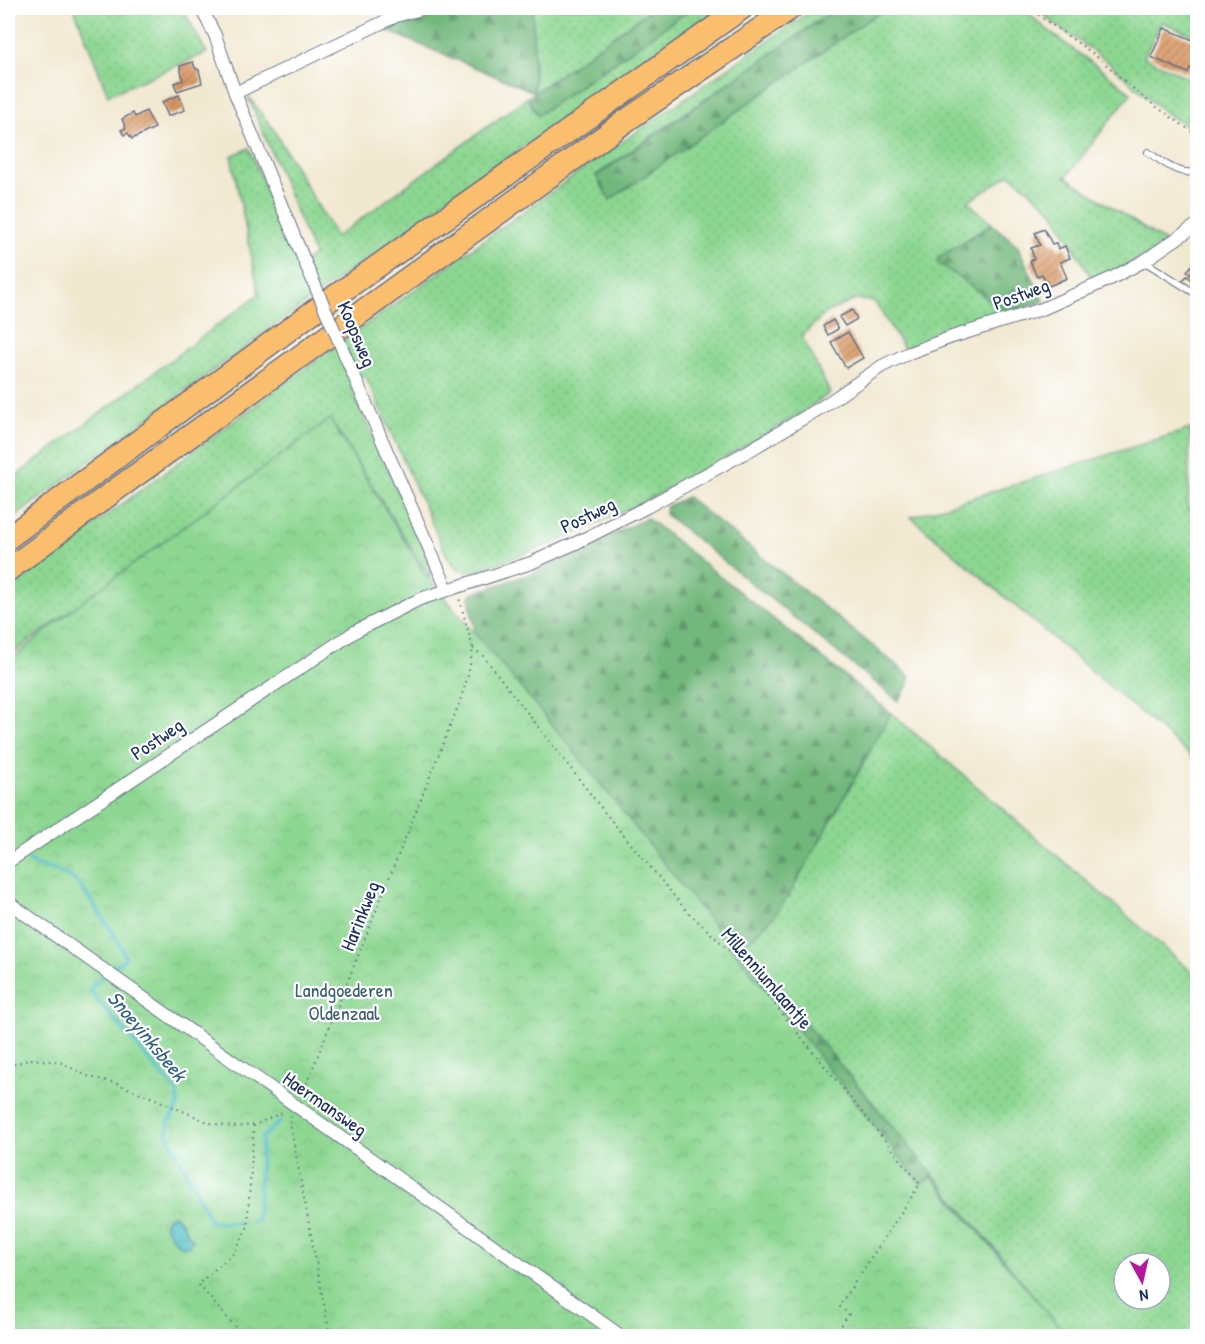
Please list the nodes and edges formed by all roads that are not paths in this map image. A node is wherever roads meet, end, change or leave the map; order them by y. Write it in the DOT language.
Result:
graph roads {
  1 [pos="201,8"];
  2 [pos="425,8"];
  3 [pos="741,8"];
  4 [pos="791,8"];
  5 [pos="235,93"];
  6 [pos="1148,152"];
  7 [pos="1197,172"];
  8 [pos="1197,224"];
  9 [pos="1144,261"];
  10 [pos="1197,295"];
  11 [pos="8,538"];
  12 [pos="8,570"];
  13 [pos="451,588"];
  14 [pos="8,862"];
  15 [pos="8,902"];
  16 [pos="621,1336"];
  1 -- 5 [label="street, Koopsweg"];
  2 -- 5 [label="street"];
  3 -- 11 [label="highway"];
  4 -- 12 [label="highway"];
  5 -- 13 [label="street, Koopsweg, bridge"];
  6 -- 7 [label="lane"];
  8 -- 9 [label="street, Postweg"];
  9 -- 10 [label="lane"];
  9 -- 13 [label="street, Postweg"];
  13 -- 14 [label="street, Postweg"];
  15 -- 16 [label="street, Haermansweg"];
}
